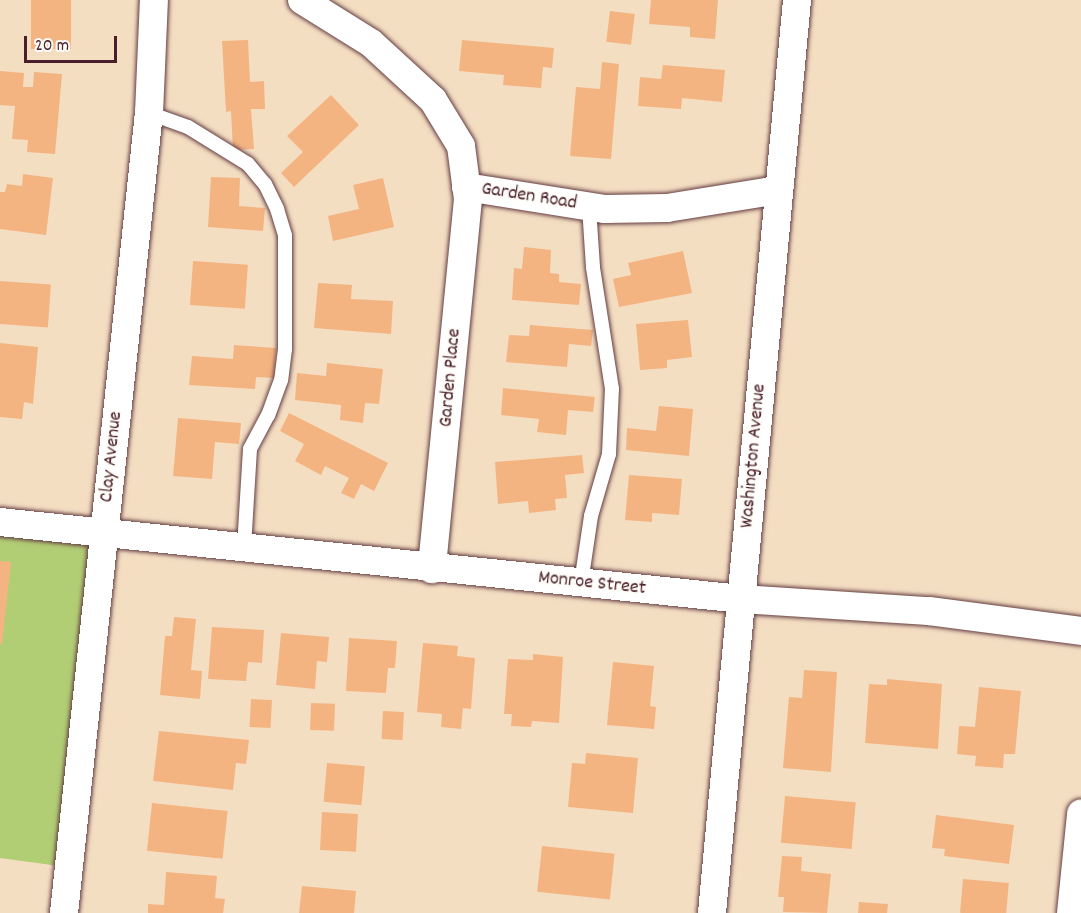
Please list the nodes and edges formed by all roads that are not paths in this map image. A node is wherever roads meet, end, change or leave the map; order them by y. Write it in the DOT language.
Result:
graph roads {
  1 [pos="154,0"];
  2 [pos="302,0"];
  3 [pos="797,0"];
  4 [pos="149,113"];
  5 [pos="466,187"];
  6 [pos="778,190"];
  7 [pos="589,206"];
  8 [pos="0,522"];
  9 [pos="104,533"];
  10 [pos="244,548"];
  11 [pos="432,569"];
  12 [pos="581,583"];
  13 [pos="741,599"];
  14 [pos="1081,631"];
  15 [pos="1081,814"];
  16 [pos="64,913"];
  17 [pos="712,913"];
  18 [pos="1071,913"];
  1 -- 4 [label="street, Clay Avenue"];
  2 -- 5 [label="street, Garden Road"];
  3 -- 6 [label="street, Washington Avenue"];
  4 -- 9 [label="street, Clay Avenue"];
  4 -- 10 [label="lane"];
  5 -- 7 [label="street, Garden Road"];
  5 -- 11 [label="street, Garden Place"];
  6 -- 7 [label="street, Garden Road"];
  6 -- 13 [label="street, Washington Avenue"];
  7 -- 12 [label="lane"];
  8 -- 9 [label="street, Monroe Street"];
  9 -- 10 [label="street, Monroe Street"];
  9 -- 16 [label="street, Clay Avenue"];
  10 -- 11 [label="street, Monroe Street"];
  11 -- 12 [label="street, Monroe Street"];
  12 -- 13 [label="street, Monroe Street"];
  13 -- 14 [label="street, Monroe Street"];
  13 -- 17 [label="street, Washington Avenue"];
  15 -- 18 [label="street"];
}
